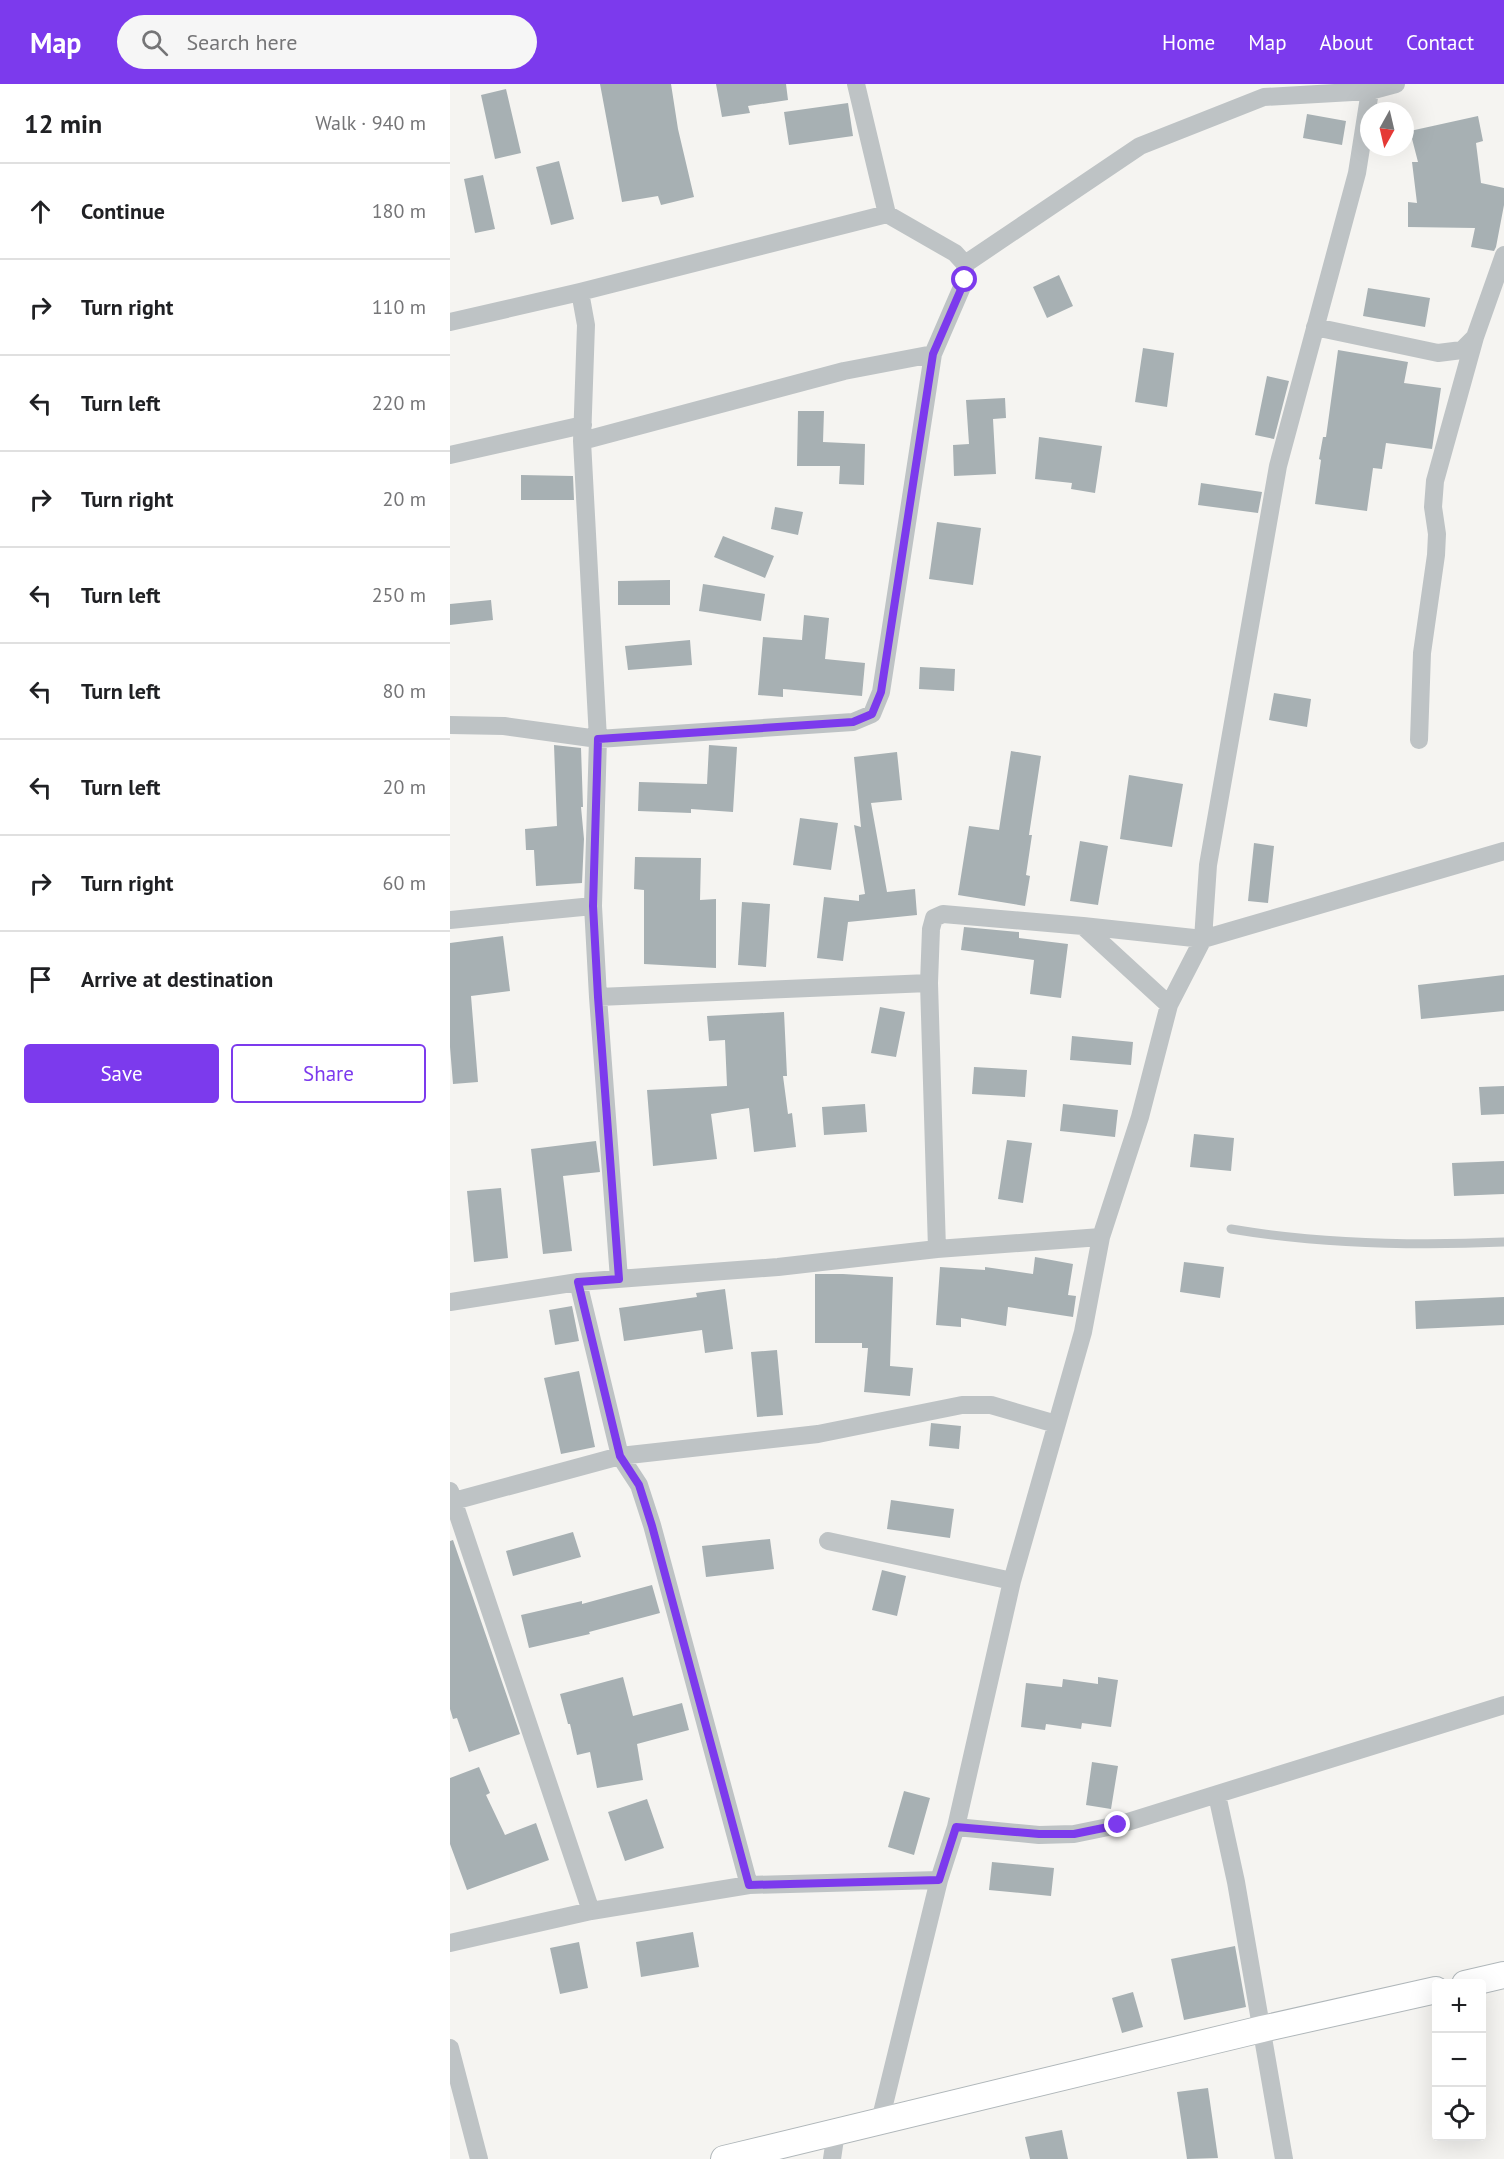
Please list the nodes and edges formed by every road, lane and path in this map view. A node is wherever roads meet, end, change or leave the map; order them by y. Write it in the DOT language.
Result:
graph roads {
  1 [pos="856,84"];
  2 [pos="1396,84"];
  3 [pos="1370,91"];
  4 [pos="887,214"];
  5 [pos="1504,255"];
  6 [pos="965,264"];
  7 [pos="580,292"];
  8 [pos="450,322"];
  9 [pos="1315,327"];
  10 [pos="1475,337"];
  11 [pos="933,354"];
  12 [pos="583,433"];
  13 [pos="450,455"];
  14 [pos="450,725"];
  15 [pos="598,739"];
  16 [pos="1419,740"];
  17 [pos="1504,851"];
  18 [pos="593,906"];
  19 [pos="450,920"];
  20 [pos="1083,926"];
  21 [pos="1203,939"];
  22 [pos="929,983"];
  23 [pos="598,997"];
  24 [pos="1169,1005"];
  25 [pos="1231,1229"];
  26 [pos="1101,1237"];
  27 [pos="1504,1242"];
  28 [pos="937,1249"];
  29 [pos="619,1279"];
  30 [pos="578,1282"];
  31 [pos="450,1302"];
  32 [pos="1056,1424"];
  33 [pos="620,1456"];
  34 [pos="451,1498"];
  35 [pos="828,1541"];
  36 [pos="1012,1581"];
  37 [pos="1504,1705"];
  38 [pos="1217,1795"];
  39 [pos="956,1827"];
  40 [pos="939,1880"];
  41 [pos="749,1885"];
  42 [pos="591,1911"];
  43 [pos="450,1943"];
  44 [pos="1504,1975"];
  45 [pos="1484,1979"];
  46 [pos="1432,1991"];
  47 [pos="1262,2029"];
  48 [pos="450,2048"];
  49 [pos="880,2121"];
  50 [pos="836,2132"];
  51 [pos="479,2159"];
  52 [pos="724,2159"];
  53 [pos="831,2159"];
  54 [pos="1284,2159"];
  1 -- 4 [label="street"];
  2 -- 3 [label="street"];
  3 -- 6 [label="street"];
  3 -- 9 [label="street"];
  4 -- 6 [label="street"];
  4 -- 7 [label="street"];
  5 -- 10 [label="street"];
  6 -- 11 [label="street"];
  7 -- 8 [label="street"];
  7 -- 12 [label="street"];
  9 -- 10 [label="street"];
  9 -- 21 [label="street"];
  10 -- 16 [label="street"];
  11 -- 12 [label="street"];
  11 -- 15 [label="street"];
  12 -- 13 [label="street"];
  12 -- 15 [label="street"];
  14 -- 15 [label="street"];
  15 -- 18 [label="street"];
  17 -- 21 [label="street"];
  18 -- 19 [label="street"];
  18 -- 23 [label="street"];
  20 -- 21 [label="street"];
  20 -- 22 [label="street"];
  20 -- 24 [label="street"];
  21 -- 24 [label="street"];
  22 -- 23 [label="street"];
  22 -- 28 [label="street"];
  23 -- 29 [label="street"];
  24 -- 26 [label="street"];
  25 -- 27 [label="lane"];
  26 -- 28 [label="street"];
  26 -- 32 [label="street"];
  28 -- 29 [label="street"];
  29 -- 30 [label="street"];
  30 -- 31 [label="street"];
  30 -- 33 [label="street"];
  32 -- 33 [label="street"];
  32 -- 36 [label="street"];
  33 -- 34 [label="street"];
  33 -- 41 [label="street"];
  34 -- 42 [label="street"];
  35 -- 36 [label="street"];
  36 -- 39 [label="street"];
  37 -- 38 [label="street"];
  38 -- 39 [label="street"];
  38 -- 47 [label="street"];
  39 -- 40 [label="street"];
  40 -- 41 [label="street"];
  40 -- 49 [label="street"];
  41 -- 42 [label="street"];
  42 -- 43 [label="street"];
  44 -- 45 [label="street"];
  46 -- 47 [label="street"];
  47 -- 49 [label="street"];
  47 -- 54 [label="street"];
  48 -- 51 [label="street"];
  49 -- 50 [label="street"];
  50 -- 52 [label="street"];
  50 -- 53 [label="street"];
}
